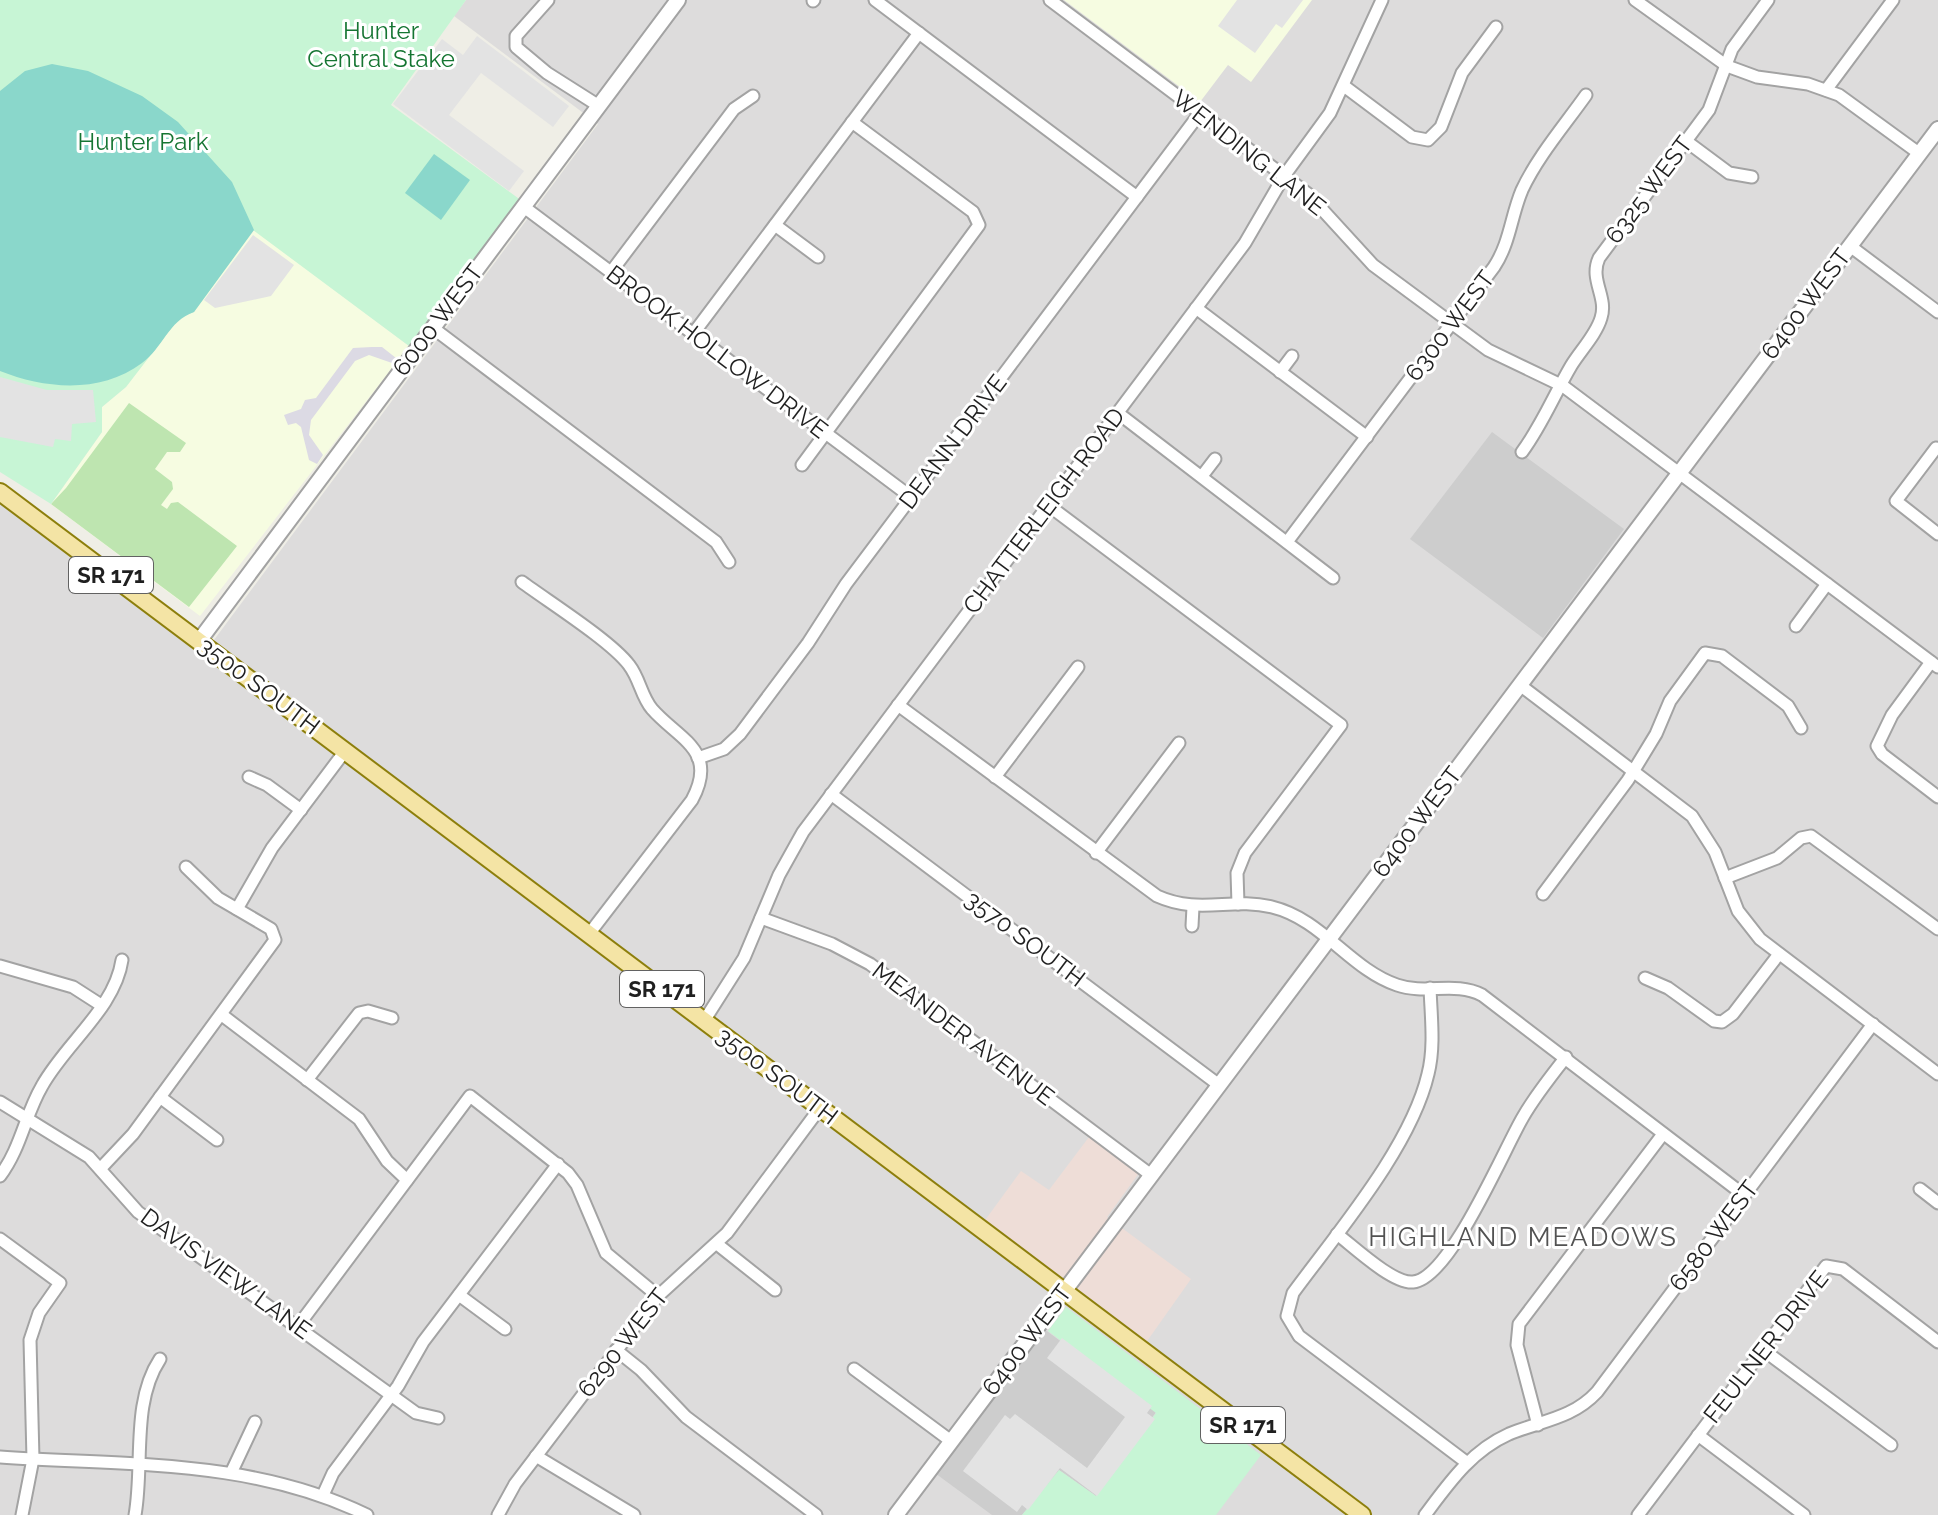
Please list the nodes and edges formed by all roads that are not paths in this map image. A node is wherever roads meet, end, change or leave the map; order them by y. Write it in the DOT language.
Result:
graph roads {
  1 [pos="548,0"];
  2 [pos="678,0"];
  3 [pos="875,0"];
  4 [pos="1050,0"];
  5 [pos="1382,0"];
  6 [pos="1768,0"];
  7 [pos="1893,0"];
  8 [pos="1642,2"];
  9 [pos="1496,27"];
  10 [pos="919,33"];
  11 [pos="1727,66"];
  12 [pos="1344,86"];
  13 [pos="1826,90"];
  14 [pos="1586,95"];
  15 [pos="753,96"];
  16 [pos="599,106"];
  17 [pos="1200,113"];
  18 [pos="852,122"];
  19 [pos="1938,129"];
  20 [pos="1686,141"];
  21 [pos="1920,154"];
  22 [pos="1284,176"];
  23 [pos="1752,177"];
  24 [pos="1137,197"];
  25 [pos="524,207"];
  26 [pos="775,225"];
  27 [pos="1850,246"];
  28 [pos="818,257"];
  29 [pos="611,272"];
  30 [pos="1196,308"];
  31 [pos="1938,312"];
  32 [pos="1452,324"];
  33 [pos="433,328"];
  34 [pos="693,334"];
  35 [pos="1292,356"];
  36 [pos="1280,372"];
  37 [pos="1563,386"];
  38 [pos="1118,413"];
  39 [pos="825,433"];
  40 [pos="1367,437"];
  41 [pos="1936,448"];
  42 [pos="1522,452"];
  43 [pos="1215,459"];
  44 [pos="802,465"];
  45 [pos="1680,472"];
  46 [pos="1202,476"];
  47 [pos="0,492"];
  48 [pos="911,497"];
  49 [pos="1048,505"];
  50 [pos="1938,534"];
  51 [pos="1287,542"];
  52 [pos="729,562"];
  53 [pos="1333,578"];
  54 [pos="522,582"];
  55 [pos="1827,584"];
  56 [pos="1796,626"];
  57 [pos="199,641"];
  58 [pos="1935,664"];
  59 [pos="1078,667"];
  60 [pos="1520,685"];
  61 [pos="898,705"];
  62 [pos="1801,728"];
  63 [pos="1179,743"];
  64 [pos="345,751"];
  65 [pos="698,758"];
  66 [pos="1633,770"];
  67 [pos="249,777"];
  68 [pos="995,777"];
  69 [pos="831,794"];
  70 [pos="1938,797"];
  71 [pos="301,810"];
  72 [pos="1096,853"];
  73 [pos="186,867"];
  74 [pos="1725,878"];
  75 [pos="1543,894"];
  76 [pos="1238,904"];
  77 [pos="1193,907"];
  78 [pos="237,909"];
  79 [pos="761,918"];
  80 [pos="1192,926"];
  81 [pos="1938,929"];
  82 [pos="589,934"];
  83 [pos="1329,938"];
  84 [pos="1779,954"];
  85 [pos="122,960"];
  86 [pos="0,966"];
  87 [pos="1645,978"];
  88 [pos="1430,988"];
  89 [pos="101,1005"];
  90 [pos="222,1015"];
  91 [pos="392,1018"];
  92 [pos="704,1021"];
  93 [pos="1873,1024"];
  94 [pos="1566,1057"];
  95 [pos="1938,1074"];
  96 [pos="307,1080"];
  97 [pos="1219,1085"];
  98 [pos="160,1097"];
  99 [pos="0,1102"];
  100 [pos="820,1108"];
  101 [pos="29,1118"];
  102 [pos="1663,1134"];
  103 [pos="217,1140"];
  104 [pos="558,1164"];
  105 [pos="101,1168"];
  106 [pos="1151,1175"];
  107 [pos="0,1176"];
  108 [pos="407,1180"];
  109 [pos="1920,1189"];
  110 [pos="1744,1195"];
  111 [pos="1938,1203"];
  112 [pos="1337,1234"];
  113 [pos="0,1239"];
  114 [pos="717,1244"];
  115 [pos="775,1290"];
  116 [pos="1064,1291"];
  117 [pos="459,1295"];
  118 [pos="658,1296"];
  119 [pos="298,1326"];
  120 [pos="505,1329"];
  121 [pos="1938,1342"];
  122 [pos="1762,1349"];
  123 [pos="616,1350"];
  124 [pos="160,1359"];
  125 [pos="854,1369"];
  126 [pos="391,1396"];
  127 [pos="438,1418"];
  128 [pos="255,1422"];
  129 [pos="1538,1425"];
  130 [pos="1698,1435"];
  131 [pos="951,1441"];
  132 [pos="1891,1445"];
  133 [pos="536,1456"];
  134 [pos="0,1457"];
  135 [pos="33,1459"];
  136 [pos="1466,1462"];
  137 [pos="141,1463"];
  138 [pos="232,1471"];
  139 [pos="323,1495"];
  140 [pos="22,1515"];
  141 [pos="135,1515"];
  142 [pos="367,1515"];
  143 [pos="498,1515"];
  144 [pos="634,1515"];
  145 [pos="816,1515"];
  146 [pos="896,1515"];
  147 [pos="1362,1515"];
  148 [pos="1425,1515"];
  149 [pos="1638,1515"];
  150 [pos="1804,1515"];
  1 -- 16 [label="street"];
  2 -- 16 [label="street, 6000 WEST"];
  3 -- 10 [label="street"];
  4 -- 17 [label="street, WENDING LANE"];
  5 -- 12 [label="street, CHATTERLEIGH ROAD"];
  6 -- 11 [label="street, 6325 WEST"];
  7 -- 13 [label="street"];
  8 -- 11 [label="street"];
  9 -- 12 [label="street"];
  10 -- 18 [label="street"];
  10 -- 24 [label="street"];
  11 -- 13 [label="street"];
  11 -- 20 [label="street, 6325 WEST"];
  12 -- 22 [label="street, CHATTERLEIGH ROAD"];
  13 -- 21 [label="street"];
  14 -- 32 [label="street, 6300 WEST"];
  15 -- 29 [label="street"];
  16 -- 25 [label="street, 6000 WEST"];
  17 -- 22 [label="street, WENDING LANE"];
  17 -- 24 [label="street, DEANN DRIVE"];
  18 -- 26 [label="street"];
  18 -- 39 [label="street"];
  19 -- 21 [label="street, 6400 WEST"];
  20 -- 23 [label="street"];
  20 -- 37 [label="street, 6325 WEST"];
  21 -- 27 [label="street, 6400 WEST"];
  22 -- 30 [label="street, CHATTERLEIGH ROAD"];
  22 -- 32 [label="street, WENDING LANE"];
  24 -- 48 [label="street, DEANN DRIVE"];
  25 -- 29 [label="street, BROOK HOLLOW DRIVE"];
  25 -- 33 [label="street, 6000 WEST"];
  26 -- 28 [label="street"];
  26 -- 34 [label="street"];
  27 -- 31 [label="street"];
  27 -- 45 [label="street, 6400 WEST"];
  29 -- 34 [label="street, BROOK HOLLOW DRIVE"];
  30 -- 36 [label="street"];
  30 -- 38 [label="street, CHATTERLEIGH ROAD"];
  32 -- 37 [label="street, WENDING LANE"];
  32 -- 40 [label="street, 6300 WEST"];
  33 -- 52 [label="street"];
  33 -- 57 [label="street, 6000 WEST"];
  34 -- 39 [label="street, BROOK HOLLOW DRIVE"];
  35 -- 36 [label="street"];
  36 -- 40 [label="street"];
  37 -- 42 [label="street, 6325 WEST"];
  37 -- 45 [label="street, WENDING LANE"];
  38 -- 46 [label="street"];
  38 -- 49 [label="street, CHATTERLEIGH ROAD"];
  39 -- 44 [label="street"];
  39 -- 48 [label="street, BROOK HOLLOW DRIVE"];
  40 -- 51 [label="street, 6300 WEST"];
  41 -- 50 [label="street"];
  43 -- 46 [label="street"];
  45 -- 55 [label="street, WENDING LANE"];
  45 -- 60 [label="street, 6400 WEST"];
  46 -- 51 [label="street"];
  47 -- 57 [label="main road, 3500 SOUTH / SR 171"];
  48 -- 65 [label="street, DEANN DRIVE"];
  49 -- 61 [label="street, CHATTERLEIGH ROAD"];
  49 -- 76 [label="street"];
  51 -- 53 [label="street"];
  54 -- 65 [label="street"];
  55 -- 56 [label="street"];
  55 -- 58 [label="street, WENDING LANE"];
  57 -- 64 [label="main road, 3500 SOUTH / SR 171"];
  58 -- 70 [label="street"];
  59 -- 68 [label="street"];
  60 -- 66 [label="street"];
  60 -- 83 [label="street, 6400 WEST"];
  61 -- 68 [label="street"];
  61 -- 69 [label="street, CHATTERLEIGH ROAD"];
  62 -- 66 [label="street"];
  63 -- 72 [label="street"];
  64 -- 71 [label="street"];
  64 -- 82 [label="main road, 3500 SOUTH / SR 171"];
  65 -- 82 [label="street"];
  66 -- 74 [label="street"];
  66 -- 75 [label="street"];
  67 -- 71 [label="street"];
  68 -- 72 [label="street"];
  69 -- 79 [label="street, CHATTERLEIGH ROAD"];
  69 -- 97 [label="street, 3570 SOUTH"];
  71 -- 78 [label="street"];
  72 -- 77 [label="street"];
  73 -- 78 [label="street"];
  74 -- 81 [label="street"];
  74 -- 84 [label="street"];
  76 -- 77 [label="street"];
  76 -- 83 [label="street"];
  77 -- 80 [label="street"];
  78 -- 90 [label="street"];
  79 -- 92 [label="street, CHATTERLEIGH ROAD"];
  79 -- 106 [label="street, MEANDER AVENUE"];
  82 -- 92 [label="main road, 3500 SOUTH / SR 171"];
  83 -- 88 [label="street"];
  83 -- 97 [label="street, 6400 WEST"];
  84 -- 87 [label="street"];
  84 -- 93 [label="street"];
  85 -- 89 [label="street"];
  86 -- 89 [label="street"];
  88 -- 94 [label="street"];
  88 -- 112 [label="street"];
  89 -- 101 [label="street"];
  90 -- 96 [label="street"];
  90 -- 98 [label="street"];
  91 -- 96 [label="street"];
  92 -- 100 [label="main road, 3500 SOUTH / SR 171"];
  93 -- 95 [label="street"];
  93 -- 110 [label="street, 6580 WEST"];
  94 -- 102 [label="street"];
  94 -- 112 [label="street"];
  96 -- 108 [label="street"];
  97 -- 106 [label="street, 6400 WEST"];
  98 -- 103 [label="street"];
  98 -- 105 [label="street"];
  99 -- 101 [label="street, DAVIS VIEW LANE"];
  100 -- 114 [label="street, 6290 WEST"];
  100 -- 116 [label="main road, 3500 SOUTH / SR 171"];
  101 -- 105 [label="street, DAVIS VIEW LANE"];
  101 -- 107 [label="street"];
  102 -- 110 [label="street"];
  102 -- 129 [label="street"];
  104 -- 108 [label="street"];
  104 -- 117 [label="street"];
  104 -- 118 [label="street"];
  105 -- 119 [label="street, DAVIS VIEW LANE"];
  106 -- 116 [label="street, 6400 WEST"];
  108 -- 119 [label="street"];
  109 -- 111 [label="street"];
  110 -- 129 [label="street, 6580 WEST"];
  112 -- 136 [label="street"];
  113 -- 135 [label="street"];
  114 -- 115 [label="street"];
  114 -- 118 [label="street, 6290 WEST"];
  116 -- 131 [label="street, 6400 WEST"];
  116 -- 147 [label="main road, 3500 SOUTH / SR 171"];
  117 -- 120 [label="street"];
  117 -- 126 [label="street"];
  118 -- 123 [label="street, 6290 WEST"];
  119 -- 126 [label="street, DAVIS VIEW LANE"];
  121 -- 122 [label="street, FEULNER DRIVE"];
  122 -- 130 [label="street, FEULNER DRIVE"];
  122 -- 132 [label="street"];
  123 -- 133 [label="street, 6290 WEST"];
  123 -- 145 [label="street"];
  124 -- 137 [label="street"];
  125 -- 131 [label="street"];
  126 -- 127 [label="street, DAVIS VIEW LANE"];
  126 -- 139 [label="street"];
  128 -- 138 [label="street"];
  129 -- 136 [label="street, 6580 WEST"];
  130 -- 149 [label="street, FEULNER DRIVE"];
  130 -- 150 [label="street"];
  131 -- 146 [label="street, 6400 WEST"];
  133 -- 143 [label="street, 6290 WEST"];
  133 -- 144 [label="street"];
  134 -- 135 [label="street"];
  135 -- 137 [label="street"];
  135 -- 140 [label="street"];
  136 -- 148 [label="street, 6580 WEST"];
  137 -- 138 [label="street"];
  137 -- 141 [label="street"];
  138 -- 139 [label="street"];
  139 -- 142 [label="street"];
}
